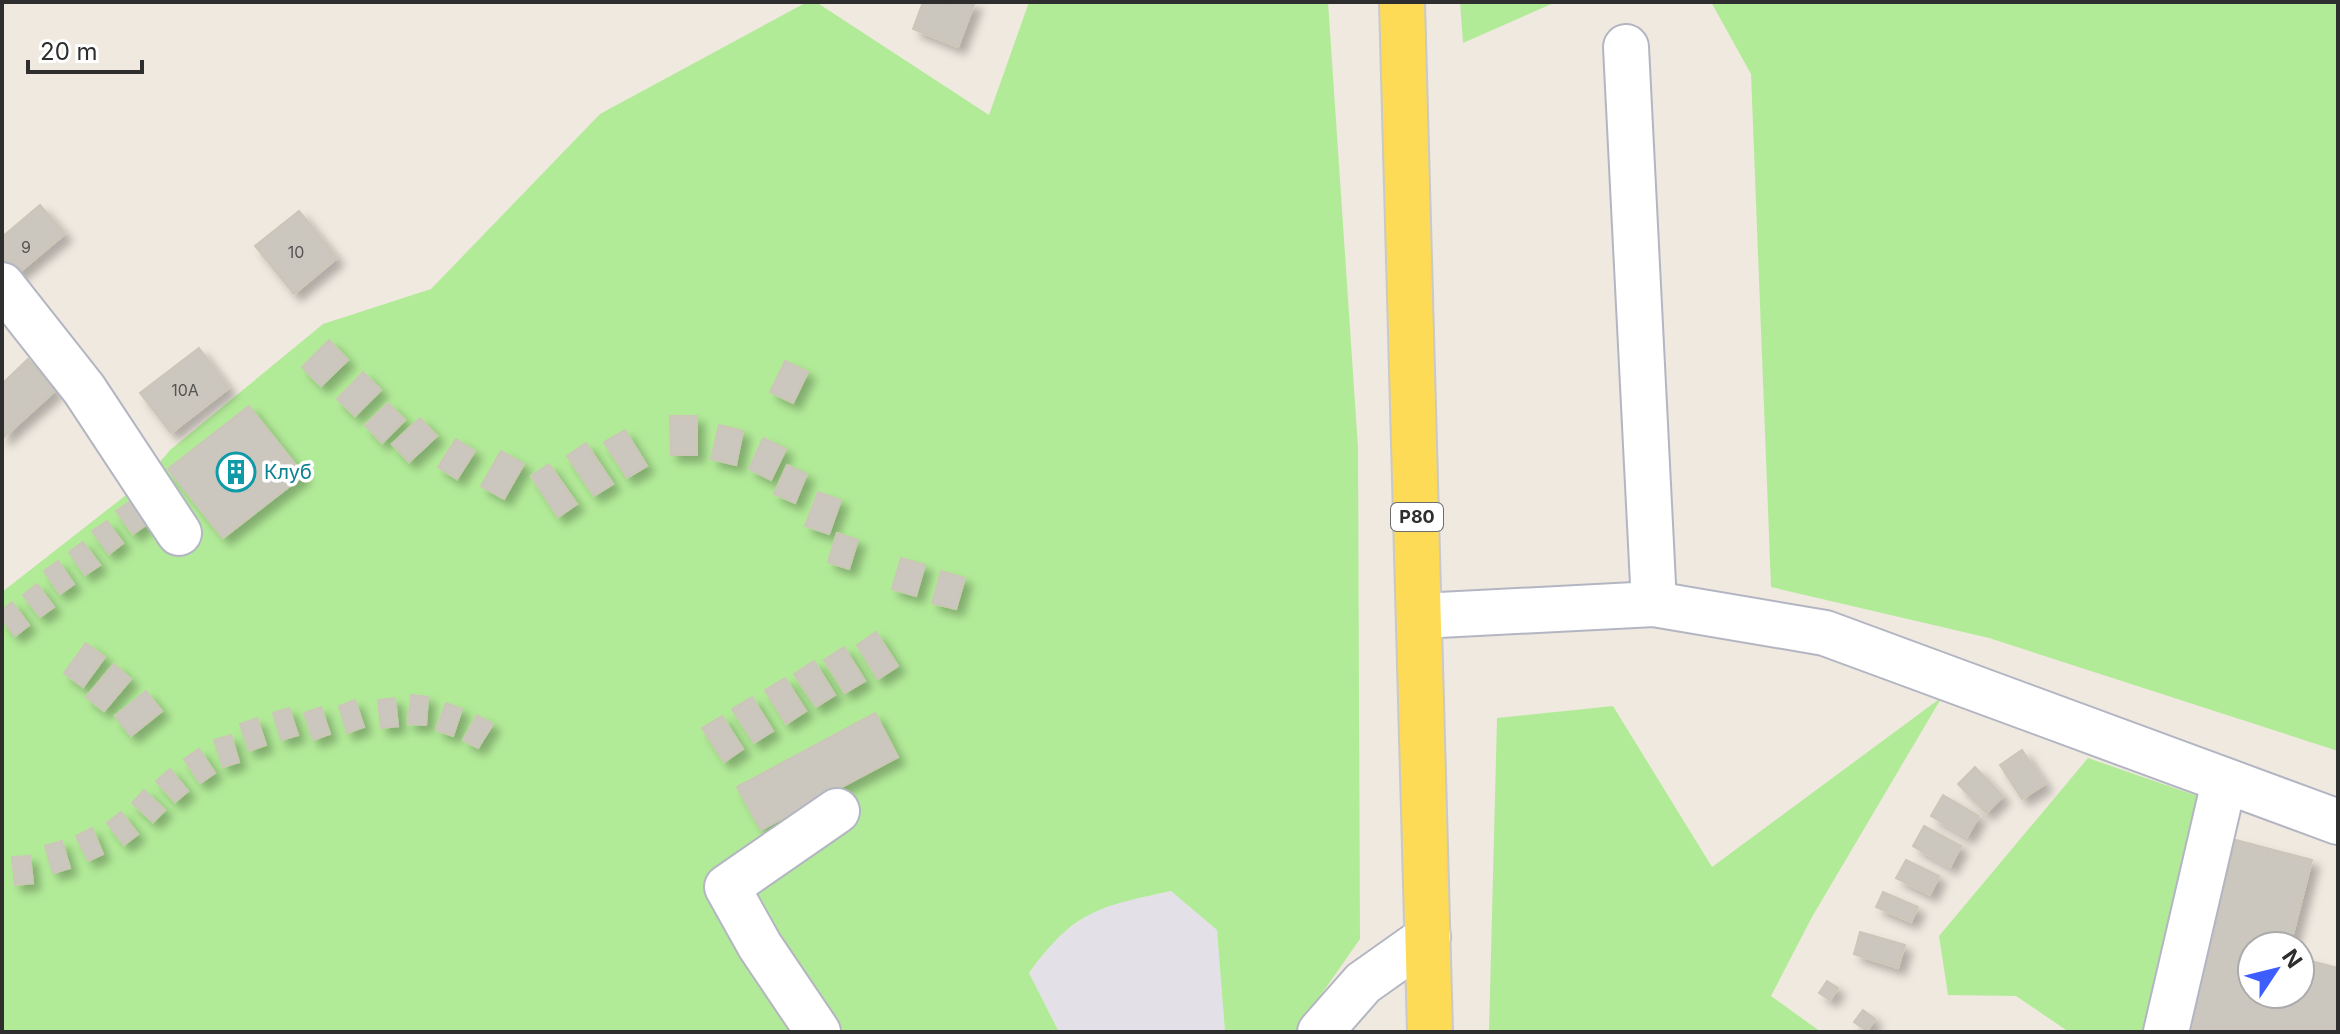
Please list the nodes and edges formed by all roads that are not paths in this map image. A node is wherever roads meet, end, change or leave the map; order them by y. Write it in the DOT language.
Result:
graph roads {
  1 [pos="1402,2"];
  2 [pos="1626,47"];
  3 [pos="2,285"];
  4 [pos="179,533"];
  5 [pos="1654,604"];
  6 [pos="1420,616"];
  7 [pos="2224,782"];
  8 [pos="837,811"];
  9 [pos="2338,822"];
  10 [pos="1428,937"];
  11 [pos="818,1032"];
  12 [pos="1320,1032"];
  13 [pos="1430,1032"];
  14 [pos="2166,1032"];
  1 -- 6 [label="main road, Р80"];
  2 -- 5 [label="street"];
  3 -- 4 [label="street"];
  5 -- 6 [label="street"];
  5 -- 7 [label="street"];
  6 -- 10 [label="main road, Р80"];
  7 -- 9 [label="street"];
  7 -- 14 [label="street"];
  8 -- 11 [label="street"];
  10 -- 12 [label="street"];
  10 -- 13 [label="main road, Р80"];
}
